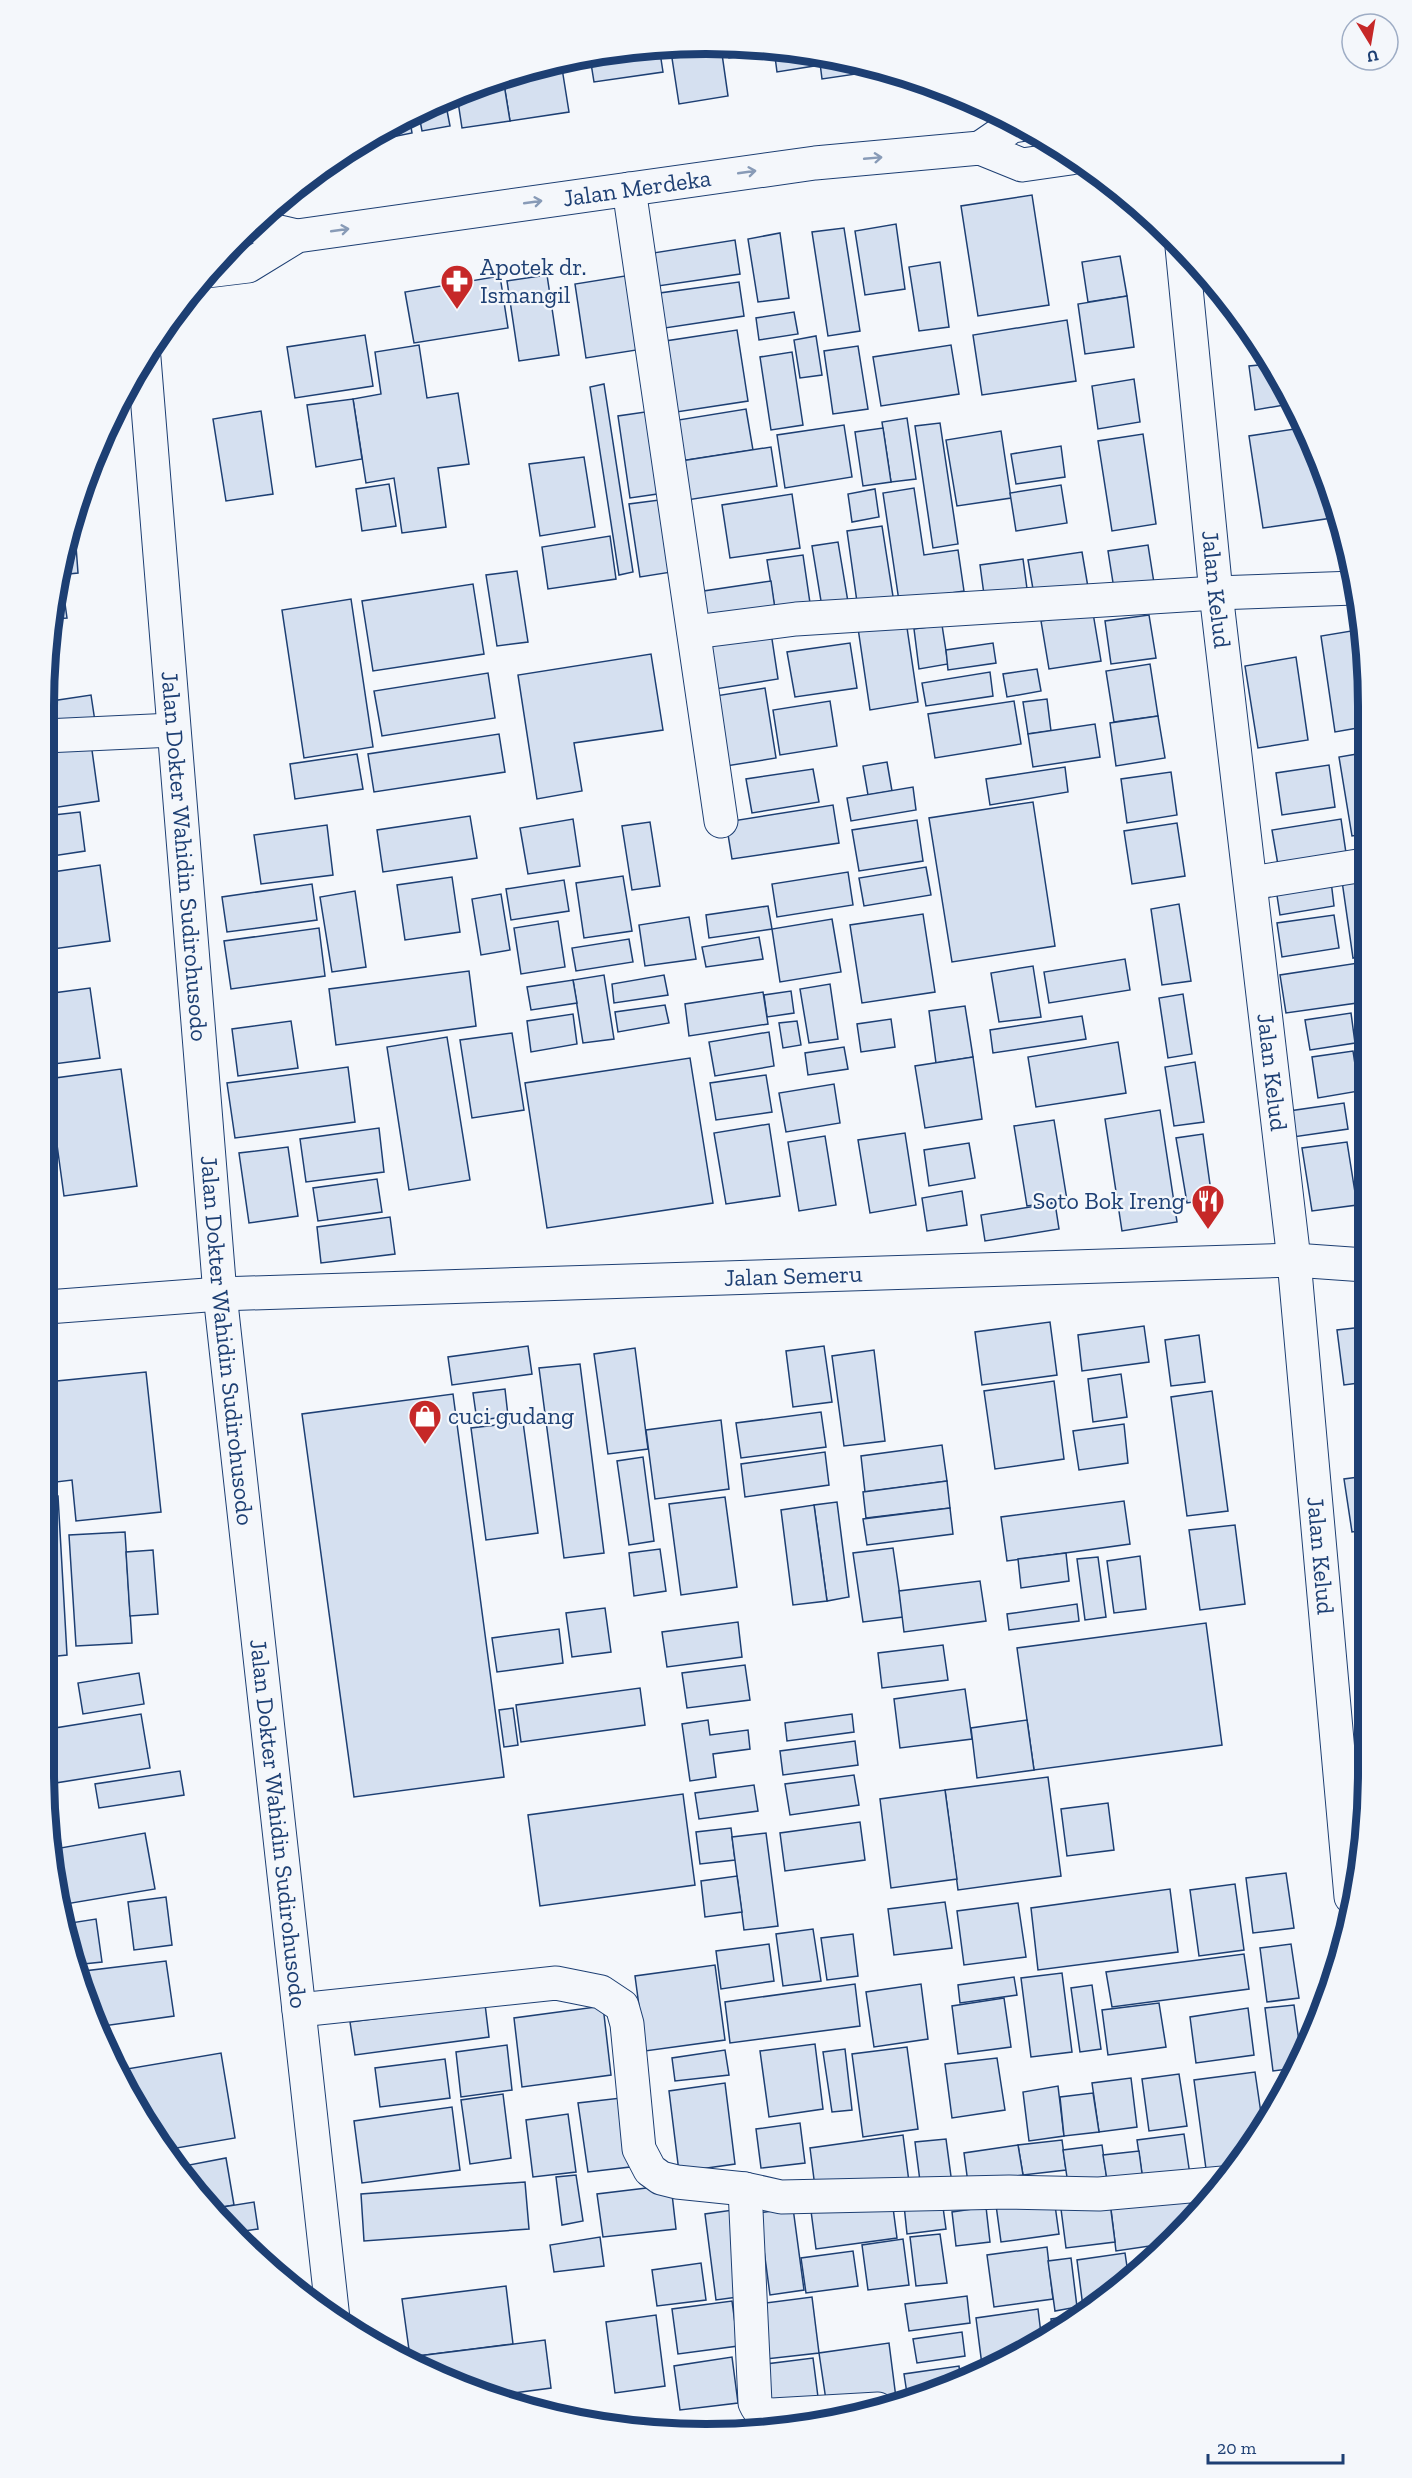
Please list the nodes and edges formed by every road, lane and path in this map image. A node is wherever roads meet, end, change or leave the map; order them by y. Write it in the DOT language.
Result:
graph roads {
  1 [pos="1008,129"];
  2 [pos="980,148"];
  3 [pos="1061,159"];
  4 [pos="629,189"];
  5 [pos="263,228"];
  6 [pos="297,236"];
  7 [pos="1184,263"];
  8 [pos="222,269"];
  9 [pos="145,373"];
  10 [pos="1347,588"];
  11 [pos="1216,593"];
  12 [pos="694,632"];
  13 [pos="173,730"];
  14 [pos="54,736"];
  15 [pos="721,821"];
  16 [pos="1358,867"];
  17 [pos="1251,883"];
  18 [pos="1294,1260"];
  19 [pos="1358,1265"];
  20 [pos="220,1294"];
  21 [pos="54,1306"];
  22 [pos="1349,1875"];
  23 [pos="299,2010"];
  24 [pos="1211,2184"];
  25 [pos="745,2188"];
  26 [pos="331,2305"];
  27 [pos="828,2412"];
  1 -- 2 [label="main road, Jalan Merdeka"];
  2 -- 3 [label="main road, Jalan Merdeka"];
  4 -- 2 [label="main road, Jalan Merdeka, one-way"];
  6 -- 4 [label="main road, Jalan Merdeka, one-way"];
  4 -- 12 [label="main road"];
  5 -- 6 [label="main road, Jalan Merdeka"];
  6 -- 8 [label="main road, Jalan Merdeka"];
  7 -- 11 [label="main road, Jalan Kelud"];
  9 -- 13 [label="main road, Jalan Dokter Wahidin Sudirohusodo"];
  10 -- 11 [label="main road"];
  11 -- 12 [label="main road"];
  11 -- 17 [label="main road, Jalan Kelud"];
  12 -- 15 [label="main road"];
  13 -- 14 [label="main road"];
  13 -- 20 [label="main road, Jalan Dokter Wahidin Sudirohusodo"];
  16 -- 17 [label="main road"];
  17 -- 18 [label="main road, Jalan Kelud"];
  18 -- 19 [label="main road, Jalan Semeru"];
  18 -- 20 [label="main road, Jalan Semeru"];
  18 -- 22 [label="main road, Jalan Kelud"];
  20 -- 21 [label="main road, Jalan Semeru"];
  20 -- 23 [label="main road, Jalan Dokter Wahidin Sudirohusodo"];
  23 -- 25 [label="main road"];
  23 -- 26 [label="main road, Jalan Dokter Wahidin Sudirohusodo"];
  24 -- 25 [label="main road"];
  25 -- 27 [label="main road"];
}
